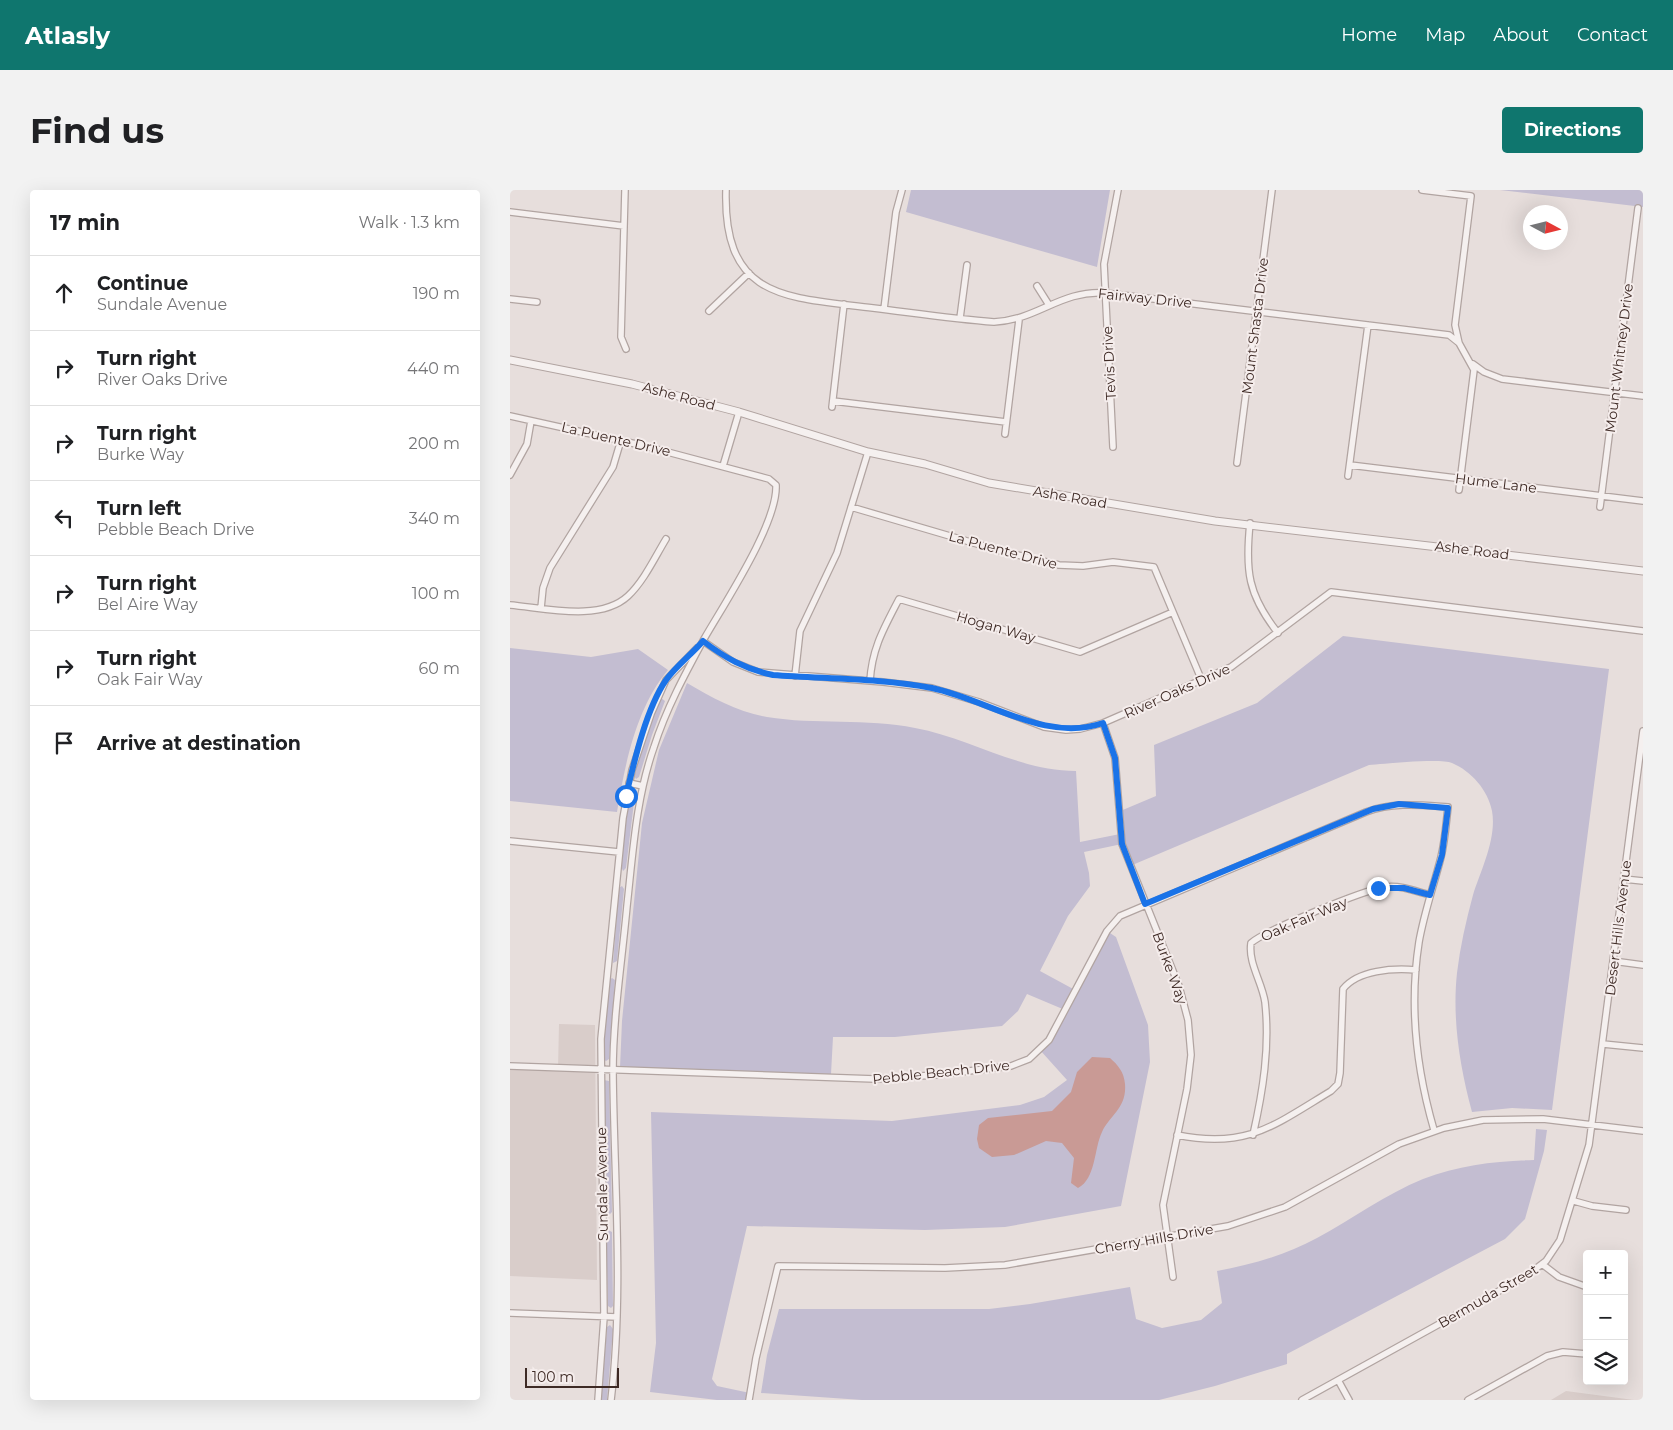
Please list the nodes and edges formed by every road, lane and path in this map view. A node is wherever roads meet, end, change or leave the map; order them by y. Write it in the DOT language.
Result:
graph roads {
  1 [pos="625,190"];
  2 [pos="726,190"];
  3 [pos="902,190"];
  4 [pos="1118,190"];
  5 [pos="1272,190"];
  6 [pos="1422,190"];
  7 [pos="1638,208"];
  8 [pos="510,212"];
  9 [pos="624,226"];
  10 [pos="967,265"];
  11 [pos="749,273"];
  12 [pos="1037,286"];
  13 [pos="1105,293"];
  14 [pos="510,299"];
  15 [pos="537,302"];
  16 [pos="844,304"];
  17 [pos="1049,305"];
  18 [pos="884,309"];
  19 [pos="709,311"];
  20 [pos="1257,311"];
  21 [pos="960,318"];
  22 [pos="1019,320"];
  23 [pos="1368,325"];
  24 [pos="1459,343"];
  25 [pos="626,349"];
  26 [pos="510,360"];
  27 [pos="1470,362"];
  28 [pos="1615,393"];
  29 [pos="1643,396"];
  30 [pos="739,412"];
  31 [pos="510,416"];
  32 [pos="531,421"];
  33 [pos="1006,422"];
  34 [pos="1005,434"];
  35 [pos="621,440"];
  36 [pos="1113,447"];
  37 [pos="868,452"];
  38 [pos="1237,463"];
  39 [pos="1350,464"];
  40 [pos="723,466"];
  41 [pos="510,475"];
  42 [pos="1348,476"];
  43 [pos="1461,478"];
  44 [pos="776,485"];
  45 [pos="1459,490"];
  46 [pos="1601,496"];
  47 [pos="1643,501"];
  48 [pos="851,507"];
  49 [pos="1600,507"];
  50 [pos="1250,523"];
  51 [pos="666,539"];
  52 [pos="1643,571"];
  53 [pos="510,605"];
  54 [pos="542,608"];
  55 [pos="1173,612"];
  56 [pos="1643,631"];
  57 [pos="1278,634"];
  58 [pos="703,641"];
  59 [pos="795,676"];
  60 [pos="870,681"];
  61 [pos="1202,681"];
  62 [pos="1103,723"];
  63 [pos="1643,730"];
  64 [pos="629,783"];
  65 [pos="643,786"];
  66 [pos="1634,796"];
  67 [pos="1643,797"];
  68 [pos="510,842"];
  69 [pos="619,852"];
  70 [pos="616,878"];
  71 [pos="630,878"];
  72 [pos="1624,879"];
  73 [pos="1643,881"];
  74 [pos="1430,895"];
  75 [pos="1145,904"];
  76 [pos="1613,961"];
  77 [pos="1643,965"];
  78 [pos="608,968"];
  79 [pos="621,969"];
  80 [pos="1416,970"];
  81 [pos="1603,1044"];
  82 [pos="1643,1048"];
  83 [pos="510,1066"];
  84 [pos="613,1069"];
  85 [pos="600,1070"];
  86 [pos="1592,1125"];
  87 [pos="1434,1130"];
  88 [pos="1643,1131"];
  89 [pos="1253,1134"];
  90 [pos="1177,1135"];
  91 [pos="1574,1201"];
  92 [pos="1626,1210"];
  93 [pos="1166,1237"];
  94 [pos="1542,1264"];
  95 [pos="1174,1277"];
  96 [pos="1583,1286"];
  97 [pos="510,1313"];
  98 [pos="617,1316"];
  99 [pos="604,1317"];
  100 [pos="1583,1354"];
  101 [pos="1338,1380"];
  102 [pos="598,1400"];
  103 [pos="611,1400"];
  104 [pos="749,1400"];
  105 [pos="1302,1400"];
  106 [pos="1349,1400"];
  107 [pos="1468,1400"];
  1 -- 9 [label="street"];
  2 -- 11 [label="street, Fairway Drive"];
  3 -- 18 [label="street"];
  4 -- 13 [label="street, Tevis Drive"];
  5 -- 20 [label="street, Mount Shasta Drive"];
  6 -- 24 [label="street"];
  7 -- 28 [label="street, Mount Whitney Drive"];
  8 -- 9 [label="street"];
  9 -- 25 [label="street"];
  10 -- 21 [label="street"];
  11 -- 16 [label="street, Fairway Drive"];
  11 -- 19 [label="street"];
  12 -- 17 [label="street"];
  13 -- 17 [label="street, Fairway Drive"];
  13 -- 20 [label="street, Fairway Drive"];
  13 -- 36 [label="street, Tevis Drive"];
  14 -- 15 [label="street"];
  16 -- 18 [label="street, Fairway Drive"];
  16 -- 33 [label="street"];
  17 -- 22 [label="street, Fairway Drive"];
  18 -- 21 [label="street, Fairway Drive"];
  20 -- 23 [label="street, Fairway Drive"];
  20 -- 38 [label="street, Mount Shasta Drive"];
  21 -- 22 [label="street, Fairway Drive"];
  22 -- 33 [label="street"];
  23 -- 24 [label="street, Fairway Drive"];
  23 -- 39 [label="street"];
  24 -- 27 [label="street"];
  26 -- 30 [label="street, Ashe Road"];
  27 -- 28 [label="street"];
  27 -- 43 [label="street"];
  28 -- 29 [label="street"];
  28 -- 46 [label="street, Mount Whitney Drive"];
  30 -- 37 [label="street, Ashe Road"];
  30 -- 40 [label="street"];
  31 -- 32 [label="street, La Puente Drive"];
  32 -- 35 [label="street, La Puente Drive"];
  32 -- 41 [label="street"];
  33 -- 34 [label="street"];
  35 -- 40 [label="street, La Puente Drive"];
  35 -- 54 [label="street"];
  37 -- 48 [label="street"];
  37 -- 50 [label="street, Ashe Road"];
  39 -- 42 [label="street"];
  39 -- 43 [label="street, Hume Lane"];
  40 -- 44 [label="street, La Puente Drive"];
  43 -- 45 [label="street"];
  43 -- 46 [label="street, Hume Lane"];
  44 -- 58 [label="street, Sundale Avenue"];
  46 -- 47 [label="street, Hume Lane"];
  46 -- 49 [label="street, Mount Whitney Drive"];
  48 -- 55 [label="street, La Puente Drive"];
  48 -- 59 [label="street"];
  50 -- 52 [label="street, Ashe Road"];
  50 -- 57 [label="street"];
  51 -- 54 [label="street"];
  53 -- 54 [label="street"];
  55 -- 60 [label="street, Hogan Way"];
  55 -- 61 [label="street, La Puente Drive"];
  56 -- 57 [label="street, River Oaks Drive"];
  57 -- 61 [label="street, River Oaks Drive"];
  58 -- 59 [label="street, River Oaks Drive"];
  58 -- 64 [label="street, Sundale Avenue"];
  58 -- 65 [label="street, Sundale Avenue"];
  59 -- 60 [label="street, River Oaks Drive"];
  60 -- 62 [label="street, River Oaks Drive"];
  61 -- 62 [label="street, River Oaks Drive"];
  62 -- 75 [label="street, Burke Way"];
  63 -- 66 [label="street, Desert Hills Avenue"];
  64 -- 65 [label="street"];
  64 -- 69 [label="street, Sundale Avenue"];
  65 -- 71 [label="street, Sundale Avenue"];
  66 -- 67 [label="street"];
  66 -- 72 [label="street, Desert Hills Avenue"];
  68 -- 69 [label="street"];
  69 -- 70 [label="street, Sundale Avenue"];
  70 -- 71 [label="street"];
  70 -- 78 [label="street, Sundale Avenue"];
  71 -- 79 [label="street, Sundale Avenue"];
  72 -- 73 [label="street"];
  72 -- 76 [label="street, Desert Hills Avenue"];
  74 -- 75 [label="street, Pebble Beach Drive"];
  74 -- 80 [label="street"];
  74 -- 89 [label="street, Oak Fair Way"];
  75 -- 84 [label="street, Pebble Beach Drive"];
  75 -- 90 [label="street, Burke Way"];
  76 -- 77 [label="street"];
  76 -- 81 [label="street, Desert Hills Avenue"];
  78 -- 79 [label="street"];
  78 -- 85 [label="street, Sundale Avenue"];
  79 -- 84 [label="street, Sundale Avenue"];
  80 -- 87 [label="street"];
  80 -- 89 [label="street"];
  81 -- 82 [label="street"];
  81 -- 86 [label="street, Desert Hills Avenue"];
  83 -- 85 [label="street, Pebble Beach Drive"];
  84 -- 85 [label="street, Pebble Beach Drive"];
  84 -- 98 [label="street, Sundale Avenue"];
  85 -- 99 [label="street, Sundale Avenue"];
  86 -- 87 [label="street, Cherry Hills Drive"];
  86 -- 88 [label="street, Cherry Hills Drive"];
  86 -- 91 [label="street, Bermuda Street"];
  87 -- 93 [label="street, Cherry Hills Drive"];
  89 -- 90 [label="street"];
  90 -- 93 [label="street, Burke Way"];
  91 -- 92 [label="street"];
  91 -- 94 [label="street, Bermuda Street"];
  93 -- 95 [label="street, Burke Way"];
  93 -- 104 [label="street, Cherry Hills Drive"];
  94 -- 96 [label="street"];
  94 -- 101 [label="street, Bermuda Street"];
  97 -- 99 [label="street"];
  98 -- 99 [label="street"];
  98 -- 103 [label="street, Sundale Avenue"];
  99 -- 102 [label="street, Sundale Avenue"];
  100 -- 107 [label="street"];
  101 -- 105 [label="street, Bermuda Street"];
  101 -- 106 [label="street"];
}
